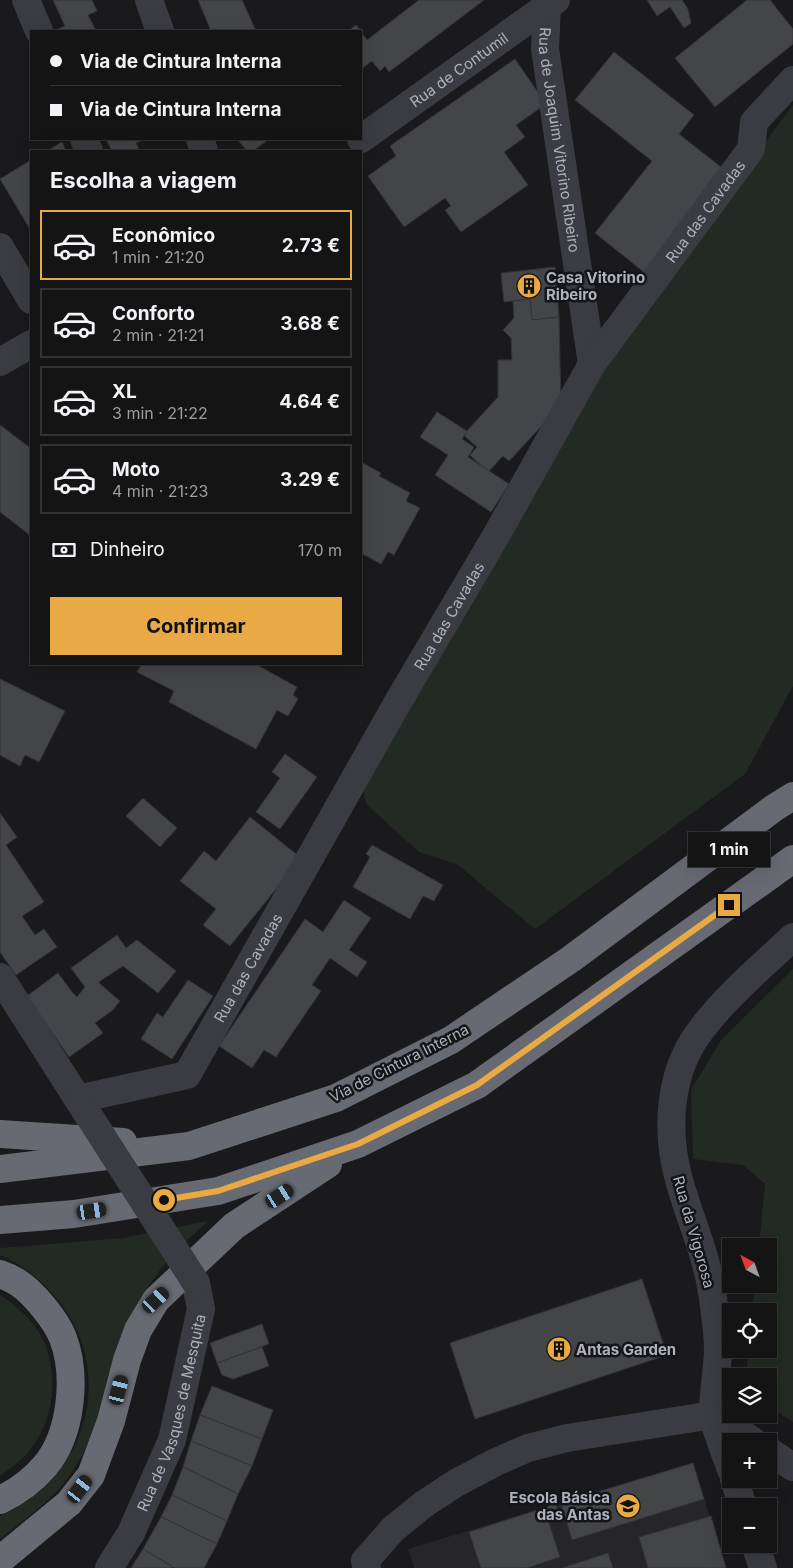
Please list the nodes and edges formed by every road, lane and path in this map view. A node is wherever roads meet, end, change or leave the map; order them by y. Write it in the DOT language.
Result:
graph roads {
  1 [pos="26,0"];
  2 [pos="149,0"];
  3 [pos="550,2"];
  4 [pos="39,30"];
  5 [pos="160,30"];
  6 [pos="793,80"];
  7 [pos="362,138"];
  8 [pos="360,140"];
  9 [pos="344,150"];
  10 [pos="0,247"];
  11 [pos="30,298"];
  12 [pos="30,345"];
  13 [pos="0,362"];
  14 [pos="592,364"];
  15 [pos="793,796"];
  16 [pos="793,859"];
  17 [pos="793,937"];
  18 [pos="0,977"];
  19 [pos="83,1108"];
  20 [pos="0,1134"];
  21 [pos="358,1144"];
  22 [pos="189,1146"];
  23 [pos="0,1170"];
  24 [pos="0,1220"];
  25 [pos="0,1274"];
  26 [pos="713,1415"];
  27 [pos="741,1433"];
  28 [pos="722,1442"];
  29 [pos="777,1456"];
  30 [pos="793,1467"];
  31 [pos="0,1500"];
  32 [pos="758,1553"];
  33 [pos="0,1560"];
  34 [pos="364,1566"];
  35 [pos="109,1568"];
  36 [pos="763,1568"];
  1 -- 4 [label="street"];
  2 -- 5 [label="street"];
  3 -- 7 [label="street, Rua de Contumil"];
  3 -- 14 [label="street, Rua de Joaquim Vitorino Ribeiro"];
  6 -- 14 [label="street, Rua das Cavadas"];
  8 -- 9 [label="street, Rua de Contumil"];
  10 -- 11 [label="street"];
  12 -- 13 [label="street"];
  14 -- 19 [label="street, Rua das Cavadas"];
  15 -- 22 [label="highway, Via de Cintura Interna"];
  16 -- 21 [label="highway"];
  17 -- 26 [label="street, Rua da Vigorosa"];
  18 -- 19 [label="street, Rua de Vasques de Mesquita"];
  19 -- 35 [label="street, Rua de Vasques de Mesquita, bridge"];
  20 -- 22 [label="highway"];
  21 -- 24 [label="highway"];
  21 -- 33 [label="highway"];
  22 -- 23 [label="highway, Via de Cintura Interna"];
  25 -- 31 [label="highway"];
  26 -- 27 [label="street"];
  26 -- 28 [label="street"];
  26 -- 34 [label="street"];
  29 -- 30 [label="street"];
  32 -- 36 [label="street"];
}
